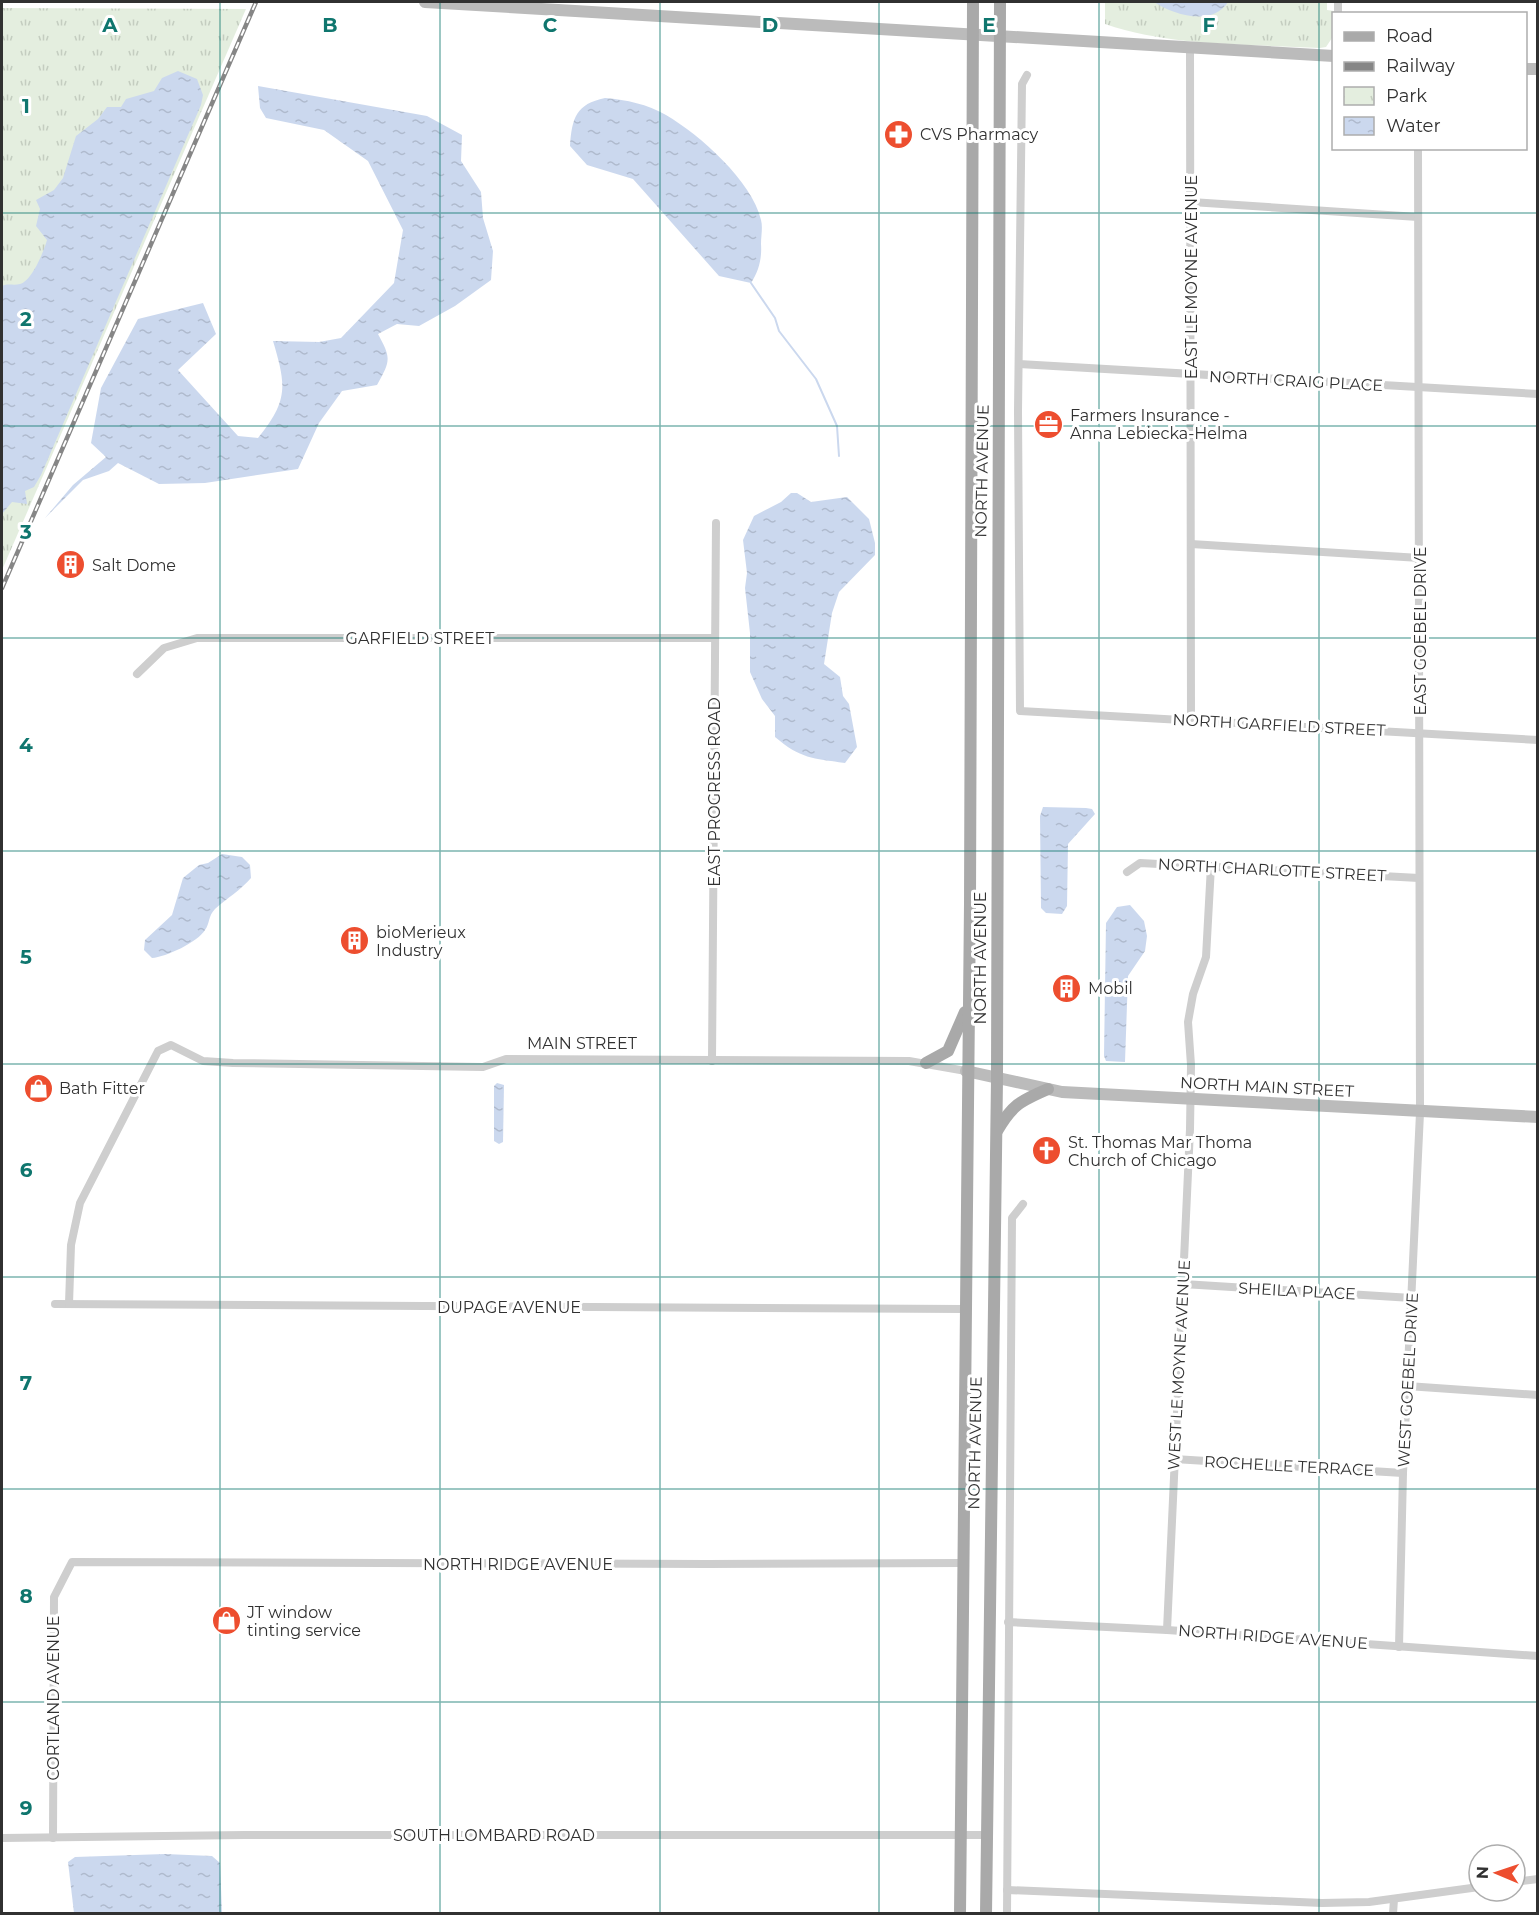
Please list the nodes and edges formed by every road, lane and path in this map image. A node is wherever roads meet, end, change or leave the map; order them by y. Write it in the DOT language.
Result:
graph roads {
  1 [pos="425,2"];
  2 [pos="466,2"];
  3 [pos="973,2"];
  4 [pos="1000,2"];
  5 [pos="972,35"];
  6 [pos="999,36"];
  7 [pos="1190,49"];
  8 [pos="1332,56"];
  9 [pos="1027,75"];
  10 [pos="1418,150"];
  11 [pos="1191,202"];
  12 [pos="1418,217"];
  13 [pos="1019,364"];
  14 [pos="1190,375"];
  15 [pos="1419,387"];
  16 [pos="1538,394"];
  17 [pos="716,523"];
  18 [pos="1191,544"];
  19 [pos="1420,558"];
  20 [pos="715,638"];
  21 [pos="136,674"];
  22 [pos="1191,721"];
  23 [pos="1420,733"];
  24 [pos="1538,740"];
  25 [pos="1211,866"];
  26 [pos="1127,872"];
  27 [pos="1419,878"];
  28 [pos="968,1005"];
  29 [pos="712,1061"];
  30 [pos="926,1063"];
  31 [pos="966,1071"];
  32 [pos="997,1079"];
  33 [pos="1048,1089"];
  34 [pos="1191,1099"];
  35 [pos="1420,1113"];
  36 [pos="1538,1117"];
  37 [pos="996,1132"];
  38 [pos="1023,1204"];
  39 [pos="1183,1284"];
  40 [pos="1412,1298"];
  41 [pos="54,1304"];
  42 [pos="69,1304"];
  43 [pos="964,1309"];
  44 [pos="1407,1386"];
  45 [pos="1538,1395"];
  46 [pos="1174,1459"];
  47 [pos="1403,1473"];
  48 [pos="72,1562"];
  49 [pos="963,1563"];
  50 [pos="1008,1622"];
  51 [pos="1167,1630"];
  52 [pos="1399,1647"];
  53 [pos="1538,1656"];
  54 [pos="959,1834"];
  55 [pos="986,1835"];
  56 [pos="2,1838"];
  57 [pos="53,1838"];
  58 [pos="1467,1889"];
  59 [pos="1007,1890"];
  60 [pos="1394,1899"];
  61 [pos="960,1914"];
  62 [pos="986,1914"];
  63 [pos="1007,1914"];
  64 [pos="1393,1914"];
  1 -- 2 [label="street"];
  2 -- 5 [label="street"];
  3 -- 5 [label="main road, NORTH AVENUE"];
  4 -- 6 [label="main road, NORTH AVENUE"];
  5 -- 6 [label="street"];
  5 -- 28 [label="main road, NORTH AVENUE"];
  6 -- 7 [label="street"];
  6 -- 32 [label="main road, NORTH AVENUE"];
  7 -- 8 [label="street"];
  7 -- 11 [label="street, EAST LE MOYNE AVENUE"];
  9 -- 13 [label="street"];
  10 -- 12 [label="street, EAST GOEBEL DRIVE"];
  11 -- 12 [label="street"];
  11 -- 14 [label="street, EAST LE MOYNE AVENUE"];
  12 -- 15 [label="street, EAST GOEBEL DRIVE"];
  13 -- 14 [label="street, NORTH CRAIG PLACE"];
  13 -- 22 [label="street, NORTH GARFIELD STREET"];
  14 -- 15 [label="street, NORTH CRAIG PLACE"];
  14 -- 18 [label="street, EAST LE MOYNE AVENUE"];
  15 -- 16 [label="street, NORTH CRAIG PLACE"];
  15 -- 19 [label="street, EAST GOEBEL DRIVE"];
  17 -- 20 [label="street, EAST PROGRESS ROAD"];
  18 -- 19 [label="street"];
  18 -- 22 [label="street, EAST LE MOYNE AVENUE"];
  19 -- 23 [label="street, EAST GOEBEL DRIVE"];
  20 -- 21 [label="street, GARFIELD STREET"];
  20 -- 29 [label="street, EAST PROGRESS ROAD"];
  22 -- 23 [label="street, NORTH GARFIELD STREET"];
  23 -- 24 [label="street, NORTH GARFIELD STREET"];
  23 -- 27 [label="street, EAST GOEBEL DRIVE"];
  25 -- 26 [label="street, NORTH CHARLOTTE STREET"];
  25 -- 27 [label="street, NORTH CHARLOTTE STREET"];
  25 -- 34 [label="street"];
  27 -- 35 [label="street, EAST GOEBEL DRIVE"];
  28 -- 30 [label="main road"];
  28 -- 31 [label="main road, NORTH AVENUE"];
  29 -- 30 [label="street, MAIN STREET"];
  29 -- 42 [label="street, MAIN STREET"];
  30 -- 31 [label="street, MAIN STREET"];
  31 -- 32 [label="street, MAIN STREET"];
  31 -- 43 [label="main road, NORTH AVENUE"];
  32 -- 33 [label="street, NORTH MAIN STREET"];
  32 -- 37 [label="main road, NORTH AVENUE"];
  33 -- 34 [label="street, NORTH MAIN STREET"];
  33 -- 37 [label="main road"];
  34 -- 35 [label="street, NORTH MAIN STREET"];
  34 -- 39 [label="street, WEST LE MOYNE AVENUE"];
  35 -- 36 [label="street, NORTH MAIN STREET"];
  35 -- 40 [label="street, WEST GOEBEL DRIVE"];
  37 -- 55 [label="main road, NORTH AVENUE"];
  38 -- 50 [label="street"];
  39 -- 40 [label="street, SHEILA PLACE"];
  39 -- 46 [label="street, WEST LE MOYNE AVENUE"];
  40 -- 44 [label="street, WEST GOEBEL DRIVE"];
  41 -- 42 [label="street, DUPAGE AVENUE"];
  42 -- 43 [label="street, DUPAGE AVENUE"];
  43 -- 49 [label="main road, NORTH AVENUE"];
  44 -- 45 [label="street"];
  44 -- 47 [label="street, WEST GOEBEL DRIVE"];
  46 -- 47 [label="street, ROCHELLE TERRACE"];
  46 -- 51 [label="street, WEST LE MOYNE AVENUE"];
  47 -- 52 [label="street, WEST GOEBEL DRIVE"];
  48 -- 49 [label="street, NORTH RIDGE AVENUE"];
  48 -- 57 [label="street, CORTLAND AVENUE"];
  49 -- 54 [label="main road, NORTH AVENUE"];
  50 -- 51 [label="street, NORTH RIDGE AVENUE"];
  50 -- 59 [label="street"];
  51 -- 52 [label="street, NORTH RIDGE AVENUE"];
  52 -- 53 [label="street, NORTH RIDGE AVENUE"];
  54 -- 55 [label="street, SOUTH LOMBARD ROAD"];
  54 -- 57 [label="street, SOUTH LOMBARD ROAD"];
  54 -- 61 [label="main road, NORTH AVENUE"];
  55 -- 62 [label="main road, NORTH AVENUE"];
  56 -- 57 [label="street, SOUTH LOMBARD ROAD"];
  58 -- 60 [label="street"];
  59 -- 60 [label="street"];
  59 -- 63 [label="street"];
  60 -- 64 [label="street"];
}
